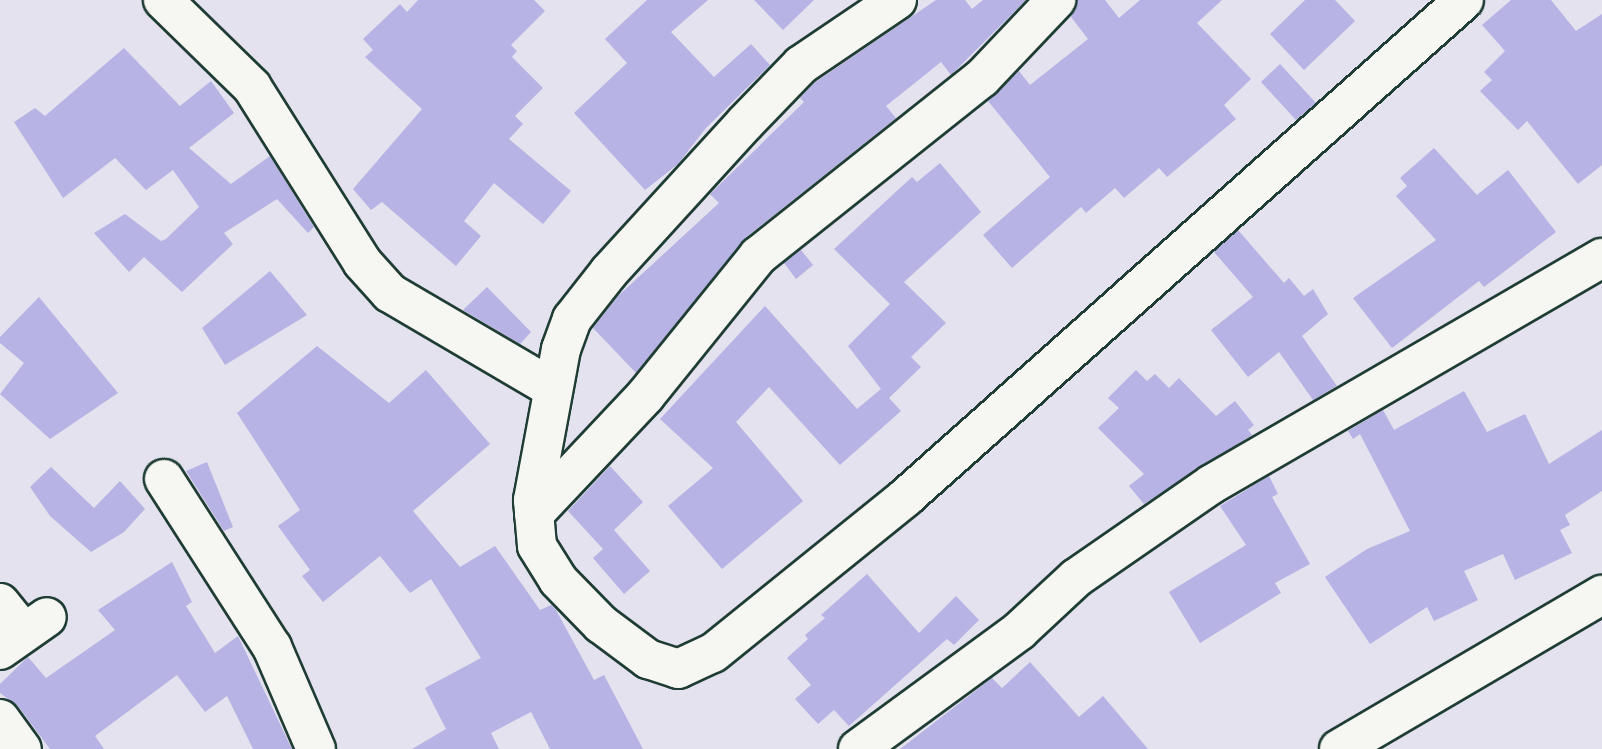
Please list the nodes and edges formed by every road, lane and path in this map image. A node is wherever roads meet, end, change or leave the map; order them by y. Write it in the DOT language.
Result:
graph roads {
  1 [pos="163,0"];
  2 [pos="897,0"];
  3 [pos="1056,0"];
  4 [pos="1464,0"];
  5 [pos="855,9"];
  6 [pos="1602,258"];
  7 [pos="552,388"];
  8 [pos="164,479"];
  9 [pos="534,514"];
  10 [pos="1602,595"];
  11 [pos="0,603"];
  12 [pos="24,633"];
  13 [pos="0,719"];
  14 [pos="22,749"];
  15 [pos="316,749"];
  16 [pos="858,749"];
  17 [pos="1339,749"];
  1 -- 7 [label="street"];
  2 -- 5 [label="street"];
  3 -- 9 [label="street"];
  4 -- 9 [label="street"];
  5 -- 7 [label="street"];
  6 -- 16 [label="street"];
  7 -- 9 [label="street"];
  8 -- 15 [label="street"];
  10 -- 17 [label="street"];
  11 -- 12 [label="street"];
  13 -- 14 [label="street"];
}
